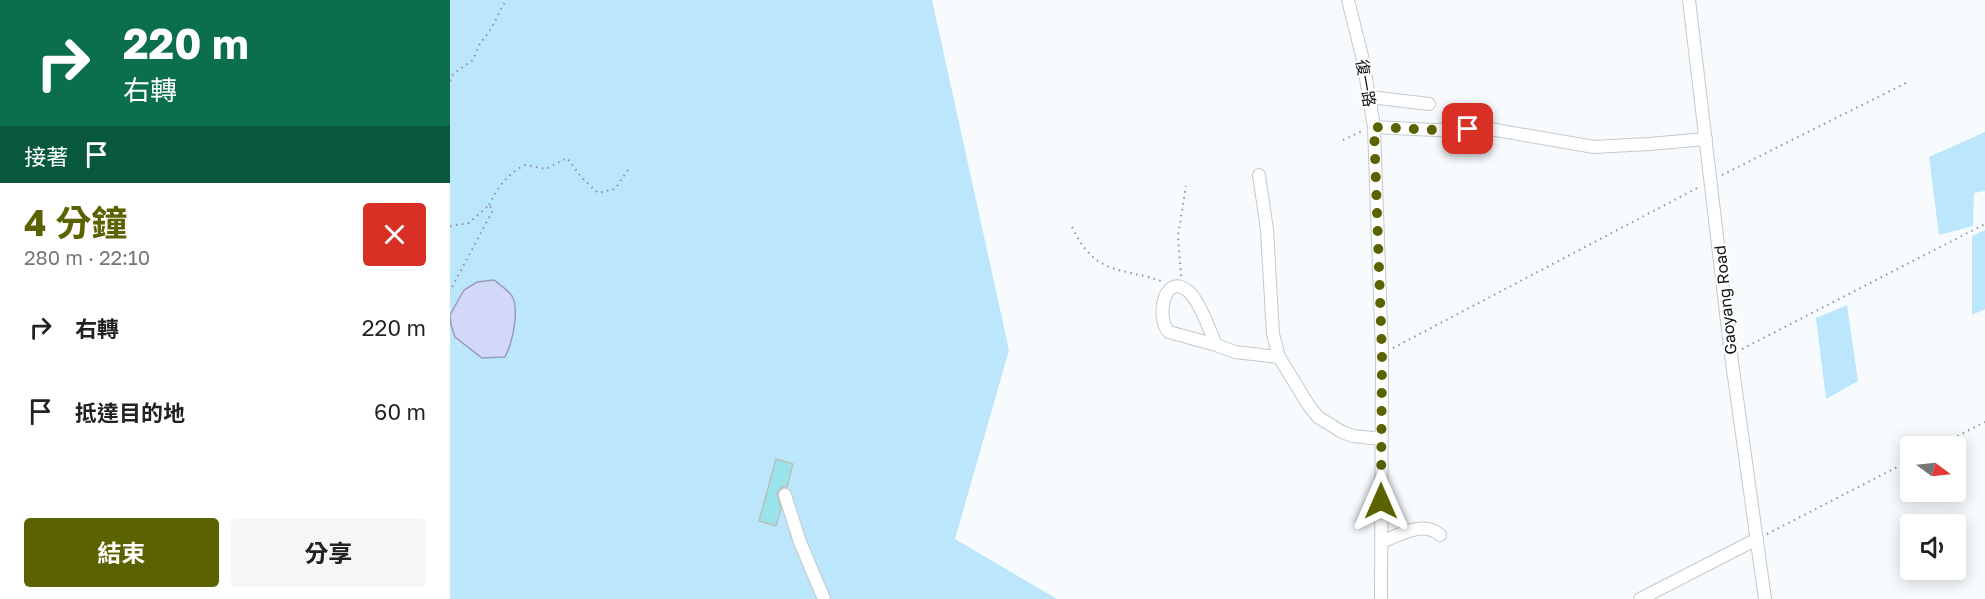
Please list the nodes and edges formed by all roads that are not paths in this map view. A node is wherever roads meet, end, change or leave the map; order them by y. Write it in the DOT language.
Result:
graph roads {
  1 [pos="1348,0"];
  2 [pos="1689,0"];
  3 [pos="1370,97"];
  4 [pos="1429,104"];
  5 [pos="1374,127"];
  6 [pos="1706,138"];
  7 [pos="1259,175"];
  8 [pos="1216,345"];
  9 [pos="1280,357"];
  10 [pos="1382,439"];
  11 [pos="785,495"];
  12 [pos="1440,535"];
  13 [pos="1757,539"];
  14 [pos="1381,542"];
  15 [pos="824,599"];
  16 [pos="1381,599"];
  17 [pos="1640,599"];
  18 [pos="1765,599"];
  1 -- 3 [label="street, 復一路"];
  2 -- 6 [label="street, Gaoyang Road"];
  3 -- 4 [label="street"];
  3 -- 5 [label="street, 復一路"];
  5 -- 6 [label="street"];
  5 -- 10 [label="street, 復一路"];
  6 -- 13 [label="street, Gaoyang Road"];
  7 -- 9 [label="street"];
  8 -- 8 [label="street"];
  8 -- 9 [label="street"];
  9 -- 10 [label="street"];
  10 -- 14 [label="street, 復一路"];
  11 -- 15 [label="street"];
  12 -- 14 [label="street"];
  13 -- 17 [label="street"];
  13 -- 18 [label="street, Gaoyang Road"];
  14 -- 16 [label="street, 復一路"];
}
